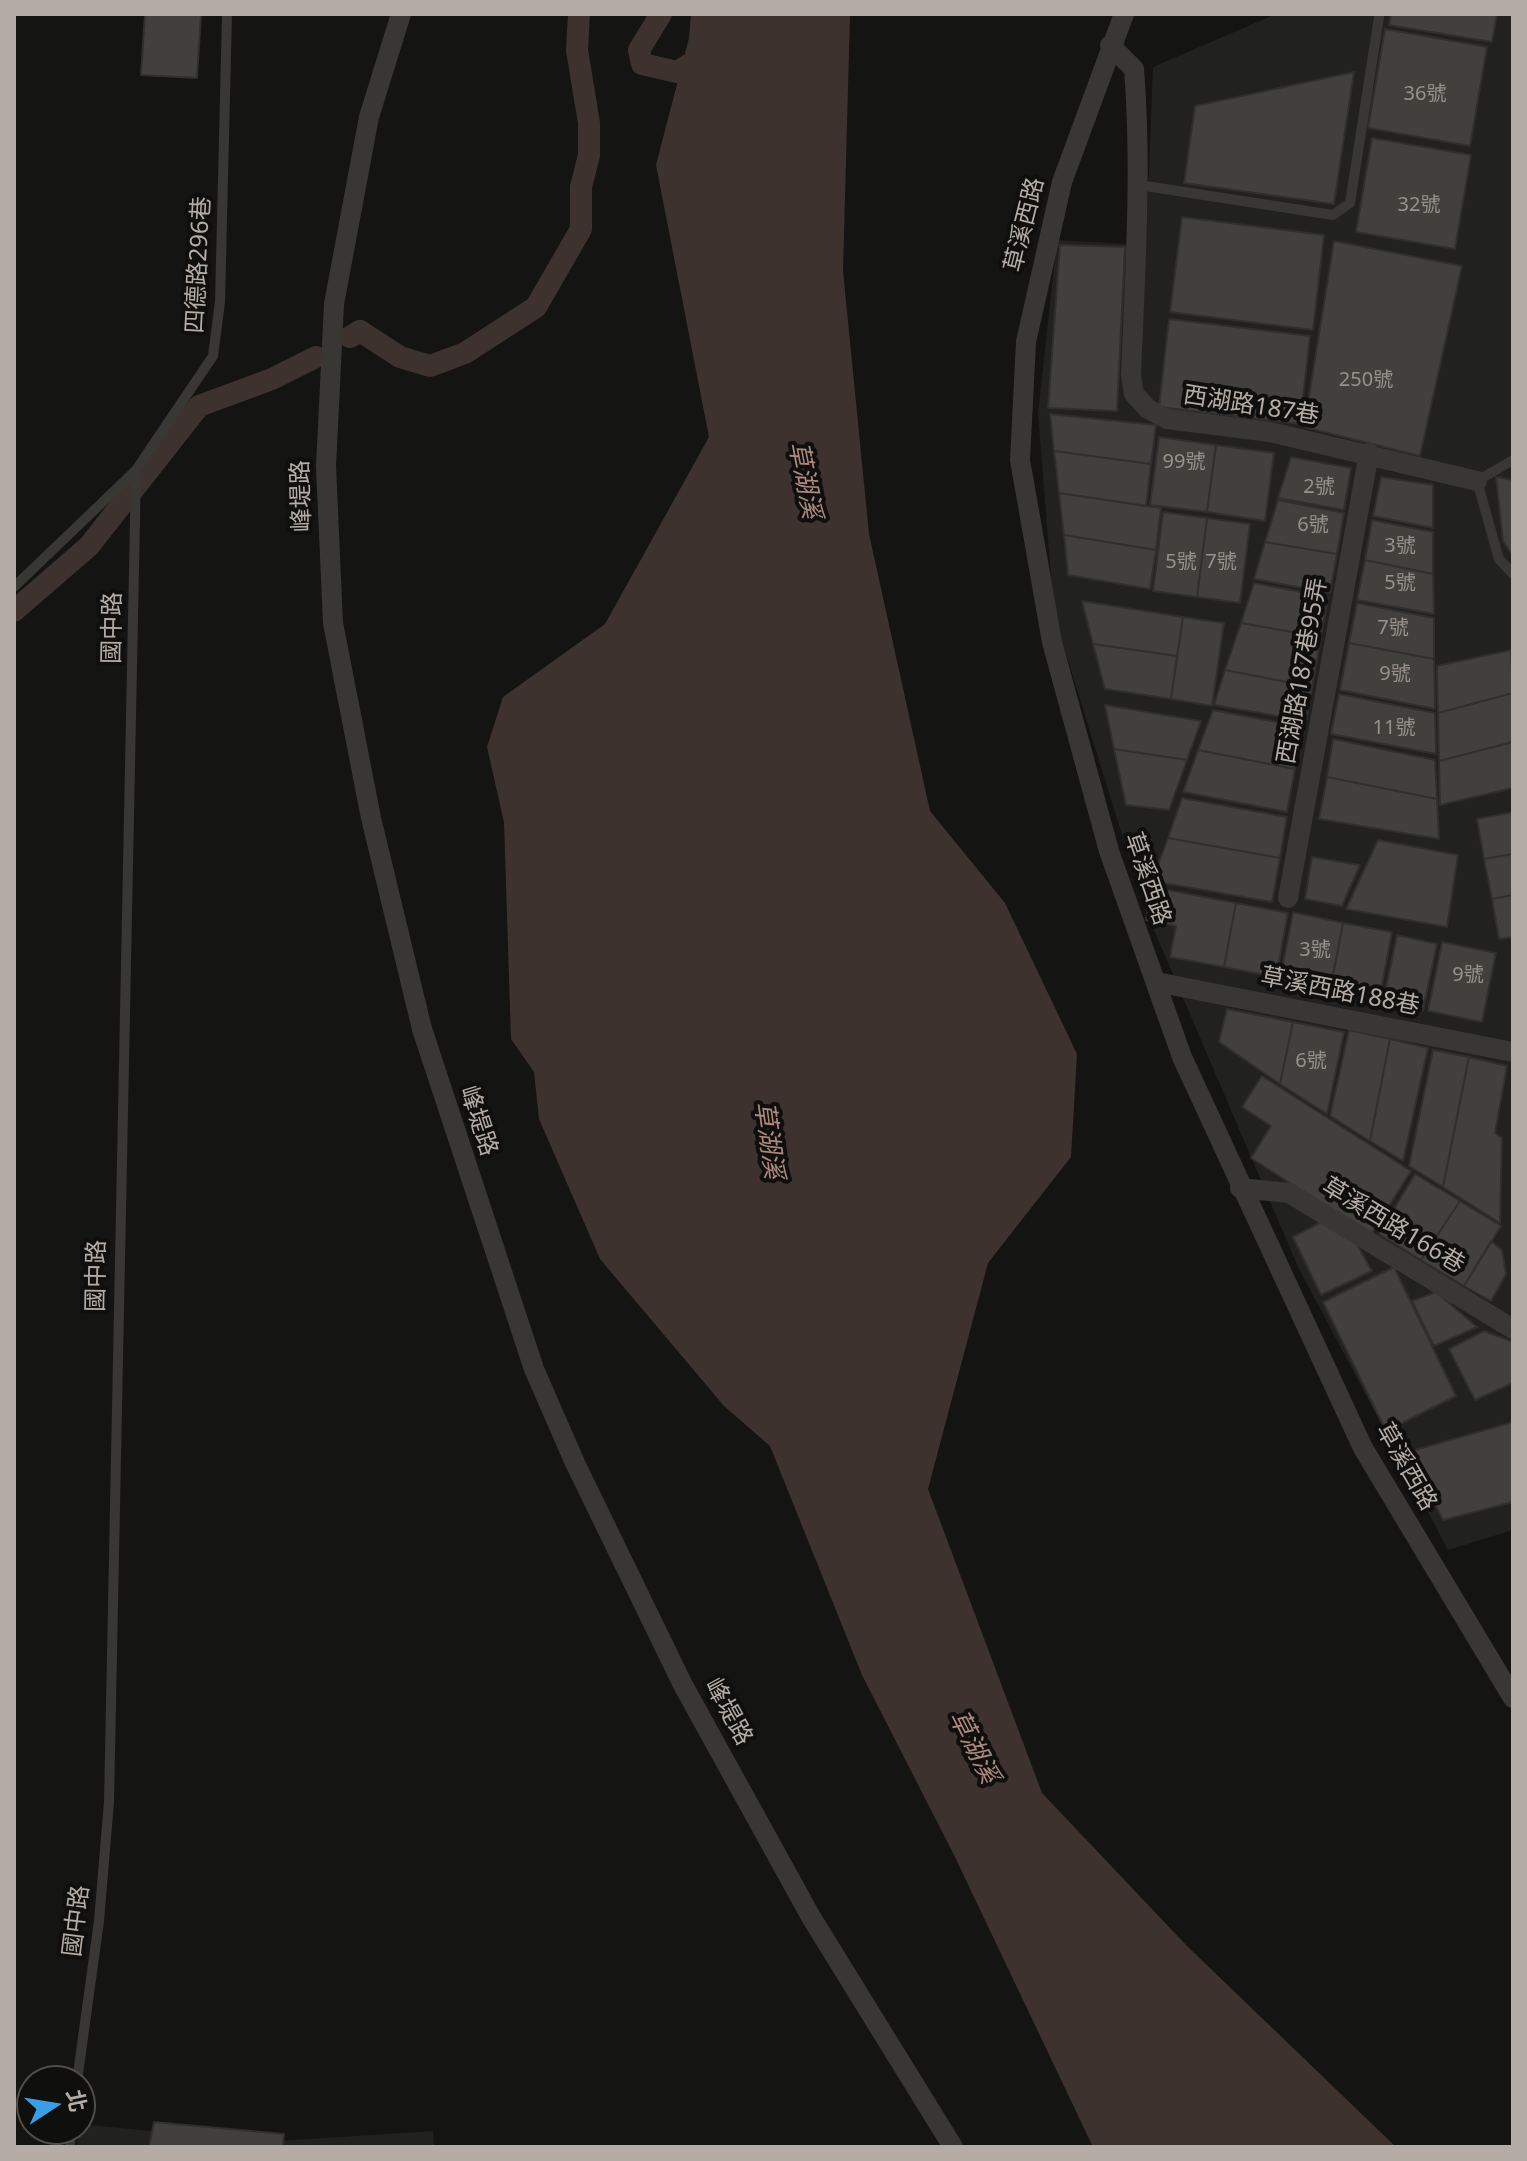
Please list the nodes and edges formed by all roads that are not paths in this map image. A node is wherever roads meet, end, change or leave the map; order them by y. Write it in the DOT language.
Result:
graph roads {
  1 [pos="227,14"];
  2 [pos="401,14"];
  3 [pos="1124,14"];
  4 [pos="1379,17"];
  5 [pos="1110,45"];
  6 [pos="1139,185"];
  7 [pos="1369,453"];
  8 [pos="1513,460"];
  9 [pos="136,471"];
  10 [pos="1477,481"];
  11 [pos="1513,574"];
  12 [pos="14,587"];
  13 [pos="1288,898"];
  14 [pos="1156,982"];
  15 [pos="1513,1052"];
  16 [pos="1240,1188"];
  17 [pos="1513,1329"];
  18 [pos="1513,1698"];
  19 [pos="79,2065"];
  20 [pos="953,2147"];
  1 -- 9 [label="lane, 四德路296巷"];
  2 -- 20 [label="street, 峰堤路"];
  3 -- 5 [label="street, 草溪西路"];
  4 -- 6 [label="lane"];
  5 -- 6 [label="street, 西湖路187巷"];
  5 -- 14 [label="street, 草溪西路"];
  6 -- 7 [label="street, 西湖路187巷"];
  7 -- 10 [label="street, 西湖路187巷"];
  7 -- 13 [label="street, 西湖路187巷95弄"];
  8 -- 10 [label="lane"];
  9 -- 12 [label="lane, 四德路296巷"];
  9 -- 19 [label="lane, 國中路"];
  10 -- 11 [label="lane"];
  14 -- 15 [label="street, 草溪西路188巷"];
  14 -- 16 [label="street, 草溪西路"];
  16 -- 17 [label="street, 草溪西路166巷"];
  16 -- 18 [label="street, 草溪西路"];
}
